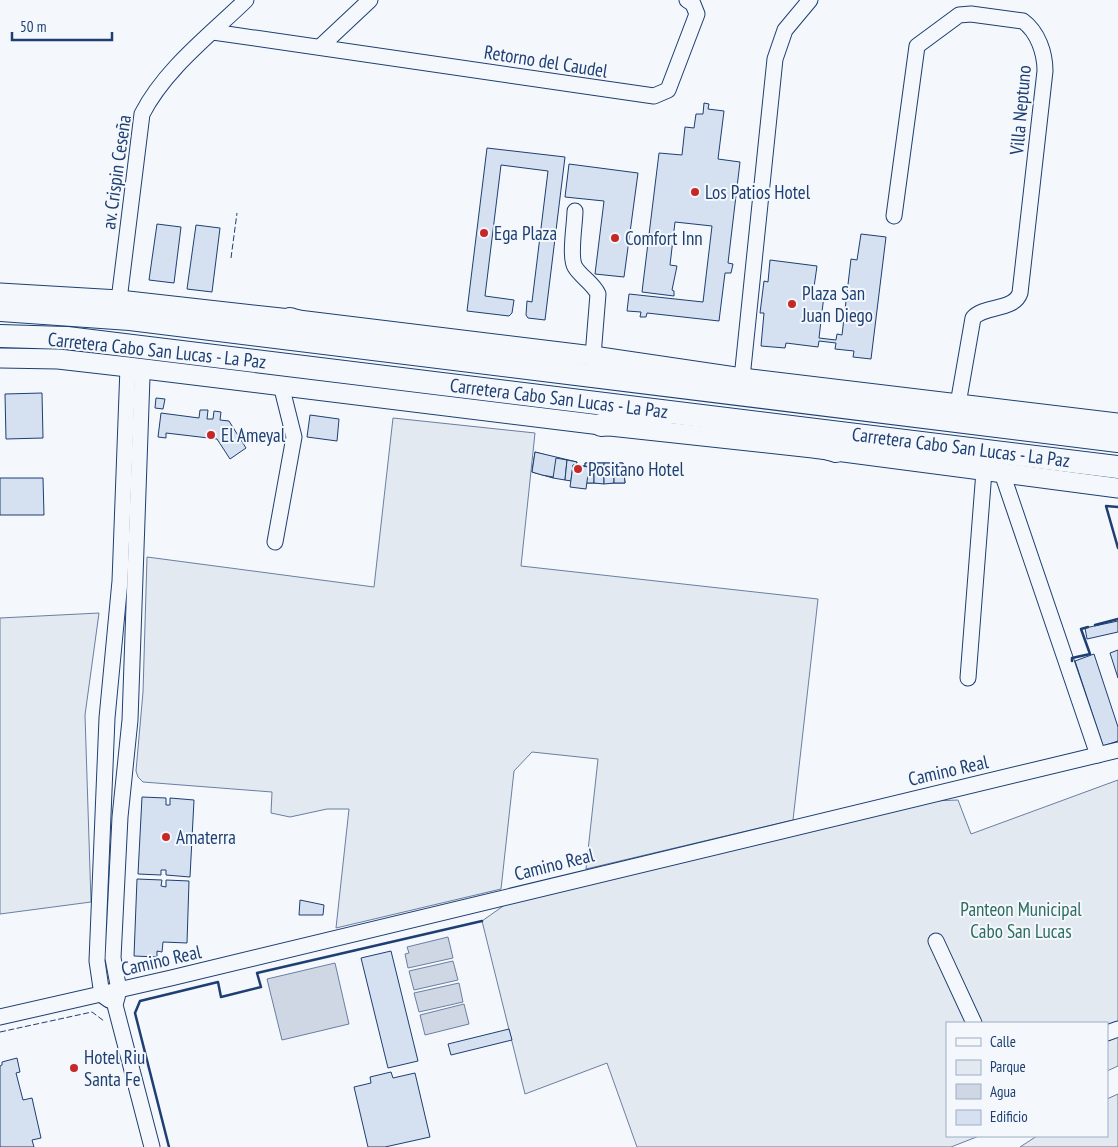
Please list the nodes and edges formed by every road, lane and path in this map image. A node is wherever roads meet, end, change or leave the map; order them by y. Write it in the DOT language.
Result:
graph roads {
  1 [pos="246,0"];
  2 [pos="370,0"];
  3 [pos="687,0"];
  4 [pos="810,0"];
  5 [pos="213,32"];
  6 [pos="320,47"];
  7 [pos="576,211"];
  8 [pos="894,216"];
  9 [pos="0,293"];
  10 [pos="119,300"];
  11 [pos="0,310"];
  12 [pos="290,319"];
  13 [pos="0,336"];
  14 [pos="407,355"];
  15 [pos="593,356"];
  16 [pos="0,358"];
  17 [pos="128,367"];
  18 [pos="151,369"];
  19 [pos="742,378"];
  20 [pos="281,385"];
  21 [pos="958,404"];
  22 [pos="703,415"];
  23 [pos="729,419"];
  24 [pos="1118,423"];
  25 [pos="601,425"];
  26 [pos="1118,441"];
  27 [pos="836,451"];
  28 [pos="1118,467"];
  29 [pos="984,471"];
  30 [pos="1002,473"];
  31 [pos="1118,488"];
  32 [pos="275,542"];
  33 [pos="127,582"];
  34 [pos="968,678"];
  35 [pos="107,718"];
  36 [pos="130,720"];
  37 [pos="1118,750"];
  38 [pos="1098,755"];
  39 [pos="936,940"];
  40 [pos="102,995"];
  41 [pos="117,998"];
  42 [pos="0,1017"];
  43 [pos="974,1022"];
  44 [pos="152,1147"];
  1 -- 5 [label="street, av. Crispin Ceseña"];
  2 -- 6 [label="street"];
  3 -- 6 [label="street, Retorno del Caudel"];
  4 -- 19 [label="street"];
  5 -- 6 [label="street, Retorno del Caudel"];
  5 -- 10 [label="street, av. Crispin Ceseña"];
  7 -- 15 [label="street"];
  8 -- 21 [label="street, Villa Neptuno"];
  9 -- 10 [label="main road"];
  10 -- 12 [label="main road"];
  11 -- 14 [label="highway, Carretera Cabo San Lucas - La Paz"];
  12 -- 14 [label="highway"];
  12 -- 15 [label="main road"];
  13 -- 22 [label="highway, Carretera Cabo San Lucas - La Paz"];
  14 -- 26 [label="highway, Carretera Cabo San Lucas - La Paz"];
  15 -- 19 [label="main road"];
  16 -- 17 [label="main road"];
  17 -- 18 [label="main road"];
  17 -- 33 [label="street"];
  18 -- 20 [label="main road"];
  18 -- 33 [label="street"];
  19 -- 21 [label="main road"];
  20 -- 25 [label="main road"];
  20 -- 32 [label="street"];
  21 -- 24 [label="main road"];
  22 -- 23 [label="highway, Carretera Cabo San Lucas - La Paz"];
  22 -- 25 [label="highway"];
  23 -- 27 [label="highway"];
  23 -- 28 [label="highway, Carretera Cabo San Lucas - La Paz"];
  25 -- 27 [label="main road"];
  27 -- 29 [label="main road"];
  29 -- 30 [label="main road"];
  29 -- 34 [label="street"];
  30 -- 31 [label="main road"];
  30 -- 38 [label="street"];
  33 -- 35 [label="street"];
  33 -- 36 [label="street"];
  35 -- 36 [label="street"];
  35 -- 40 [label="street"];
  36 -- 41 [label="street"];
  37 -- 38 [label="street, Camino Real"];
  38 -- 41 [label="street, Camino Real"];
  39 -- 43 [label="street"];
  40 -- 41 [label="street"];
  40 -- 42 [label="street, Camino Real"];
  41 -- 44 [label="street"];
}
